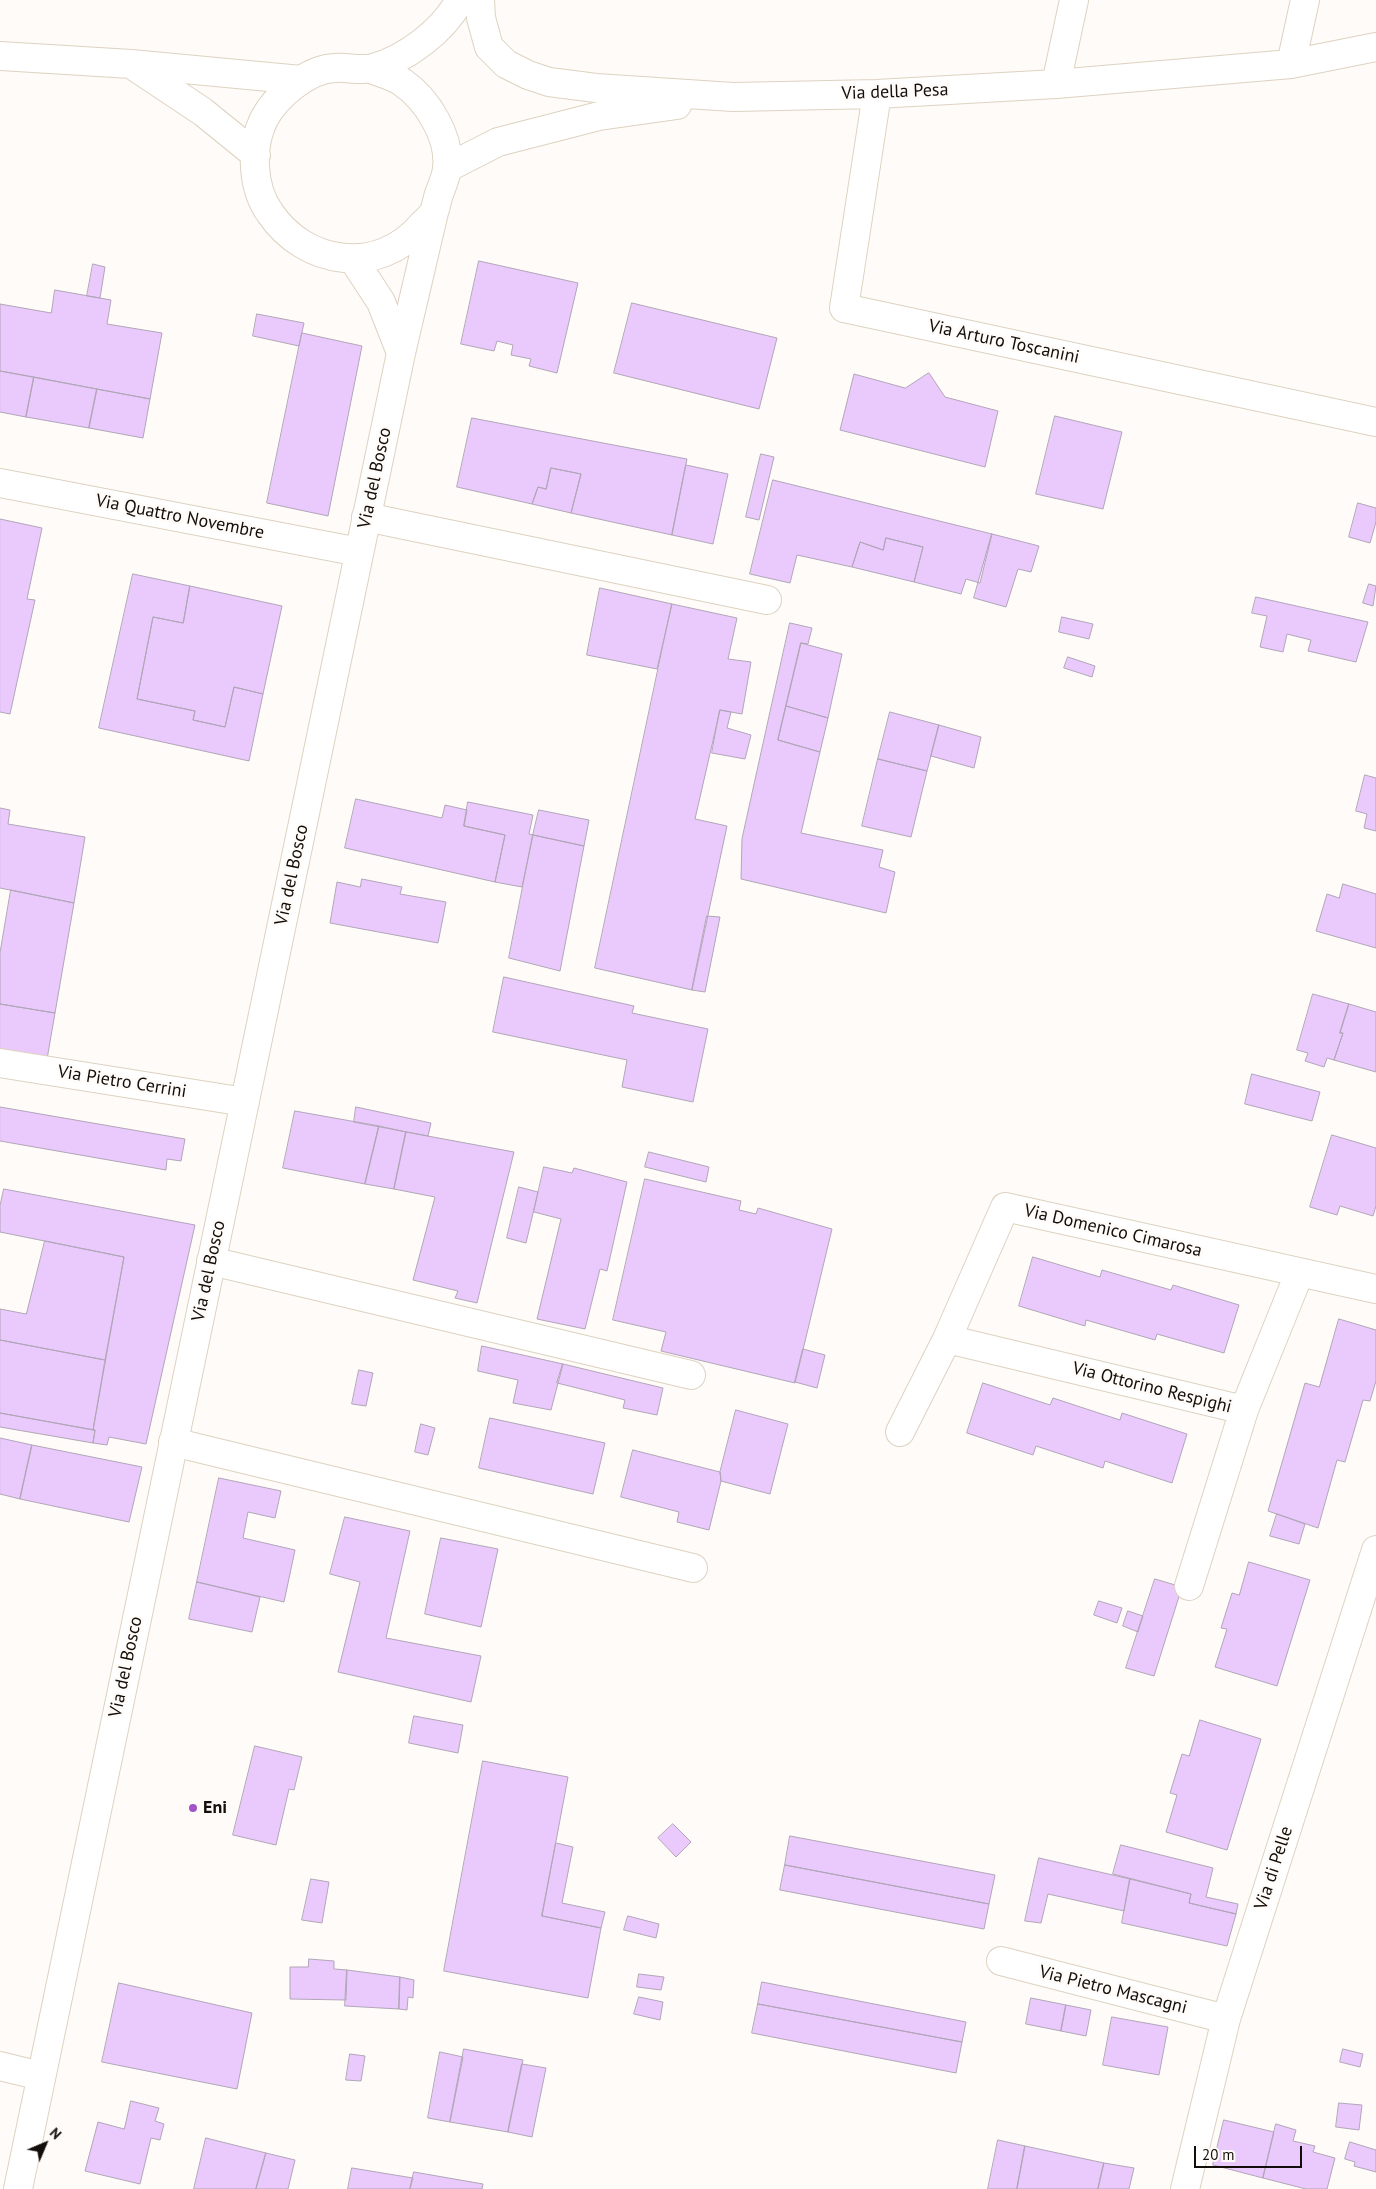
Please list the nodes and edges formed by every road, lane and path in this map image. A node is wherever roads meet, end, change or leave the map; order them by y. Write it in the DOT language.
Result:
graph roads {
  1 [pos="460,0"];
  2 [pos="480,0"];
  3 [pos="1074,0"];
  4 [pos="1305,0"];
  5 [pos="1376,47"];
  6 [pos="0,56"];
  7 [pos="131,64"];
  8 [pos="1290,64"];
  9 [pos="371,69"];
  10 [pos="301,80"];
  11 [pos="1056,84"];
  12 [pos="877,94"];
  13 [pos="733,97"];
  14 [pos="256,155"];
  15 [pos="447,168"];
  16 [pos="434,212"];
  17 [pos="353,259"];
  18 [pos="401,353"];
  19 [pos="1376,422"];
  20 [pos="0,482"];
  21 [pos="366,517"];
  22 [pos="359,552"];
  23 [pos="768,600"];
  24 [pos="0,1063"];
  25 [pos="244,1102"];
  26 [pos="211,1261"];
  27 [pos="1299,1274"];
  28 [pos="1376,1289"];
  29 [pos="947,1339"];
  30 [pos="691,1376"];
  31 [pos="1244,1410"];
  32 [pos="900,1432"];
  33 [pos="173,1442"];
  34 [pos="1376,1550"];
  35 [pos="693,1568"];
  36 [pos="1189,1586"];
  37 [pos="1001,1961"];
  38 [pos="1226,2019"];
  39 [pos="0,2066"];
  40 [pos="41,2076"];
  41 [pos="18,2189"];
  42 [pos="1185,2189"];
  1 -- 9 [label="street, Via del Bosco"];
  2 -- 13 [label="street, Via della Pesa"];
  3 -- 11 [label="street"];
  4 -- 8 [label="street"];
  5 -- 8 [label="street, Via della Pesa"];
  6 -- 7 [label="street"];
  7 -- 10 [label="street"];
  7 -- 14 [label="street"];
  8 -- 11 [label="street, Via della Pesa"];
  9 -- 10 [label="street, Via del Bosco"];
  9 -- 15 [label="street, Via del Bosco"];
  10 -- 14 [label="street, Via del Bosco"];
  11 -- 12 [label="street, Via della Pesa"];
  12 -- 13 [label="street, Via della Pesa"];
  12 -- 19 [label="street, Via Arturo Toscanini"];
  13 -- 15 [label="street, Via della Pesa"];
  14 -- 17 [label="street, Via del Bosco"];
  15 -- 16 [label="street, Via del Bosco"];
  16 -- 17 [label="street, Via del Bosco"];
  16 -- 18 [label="street, Via del Bosco"];
  17 -- 18 [label="street"];
  18 -- 21 [label="street, Via del Bosco"];
  20 -- 22 [label="street, Via Quattro Novembre"];
  21 -- 22 [label="street, Via del Bosco"];
  21 -- 23 [label="street"];
  22 -- 25 [label="street, Via del Bosco"];
  24 -- 25 [label="street, Via Pietro Cerrini"];
  25 -- 26 [label="street, Via del Bosco"];
  26 -- 30 [label="street"];
  26 -- 33 [label="street, Via del Bosco"];
  27 -- 28 [label="street, Via Domenico Cimarosa"];
  27 -- 29 [label="street, Via Domenico Cimarosa"];
  27 -- 31 [label="street, Via Ottorino Respighi"];
  29 -- 31 [label="street, Via Ottorino Respighi"];
  29 -- 32 [label="street, Via Domenico Cimarosa"];
  31 -- 36 [label="street"];
  33 -- 35 [label="street"];
  33 -- 40 [label="street, Via del Bosco"];
  34 -- 38 [label="street, Via di Pelle"];
  37 -- 38 [label="street, Via Pietro Mascagni"];
  38 -- 42 [label="street, Via di Pelle"];
  39 -- 40 [label="street"];
  40 -- 41 [label="street, Via del Bosco"];
}
